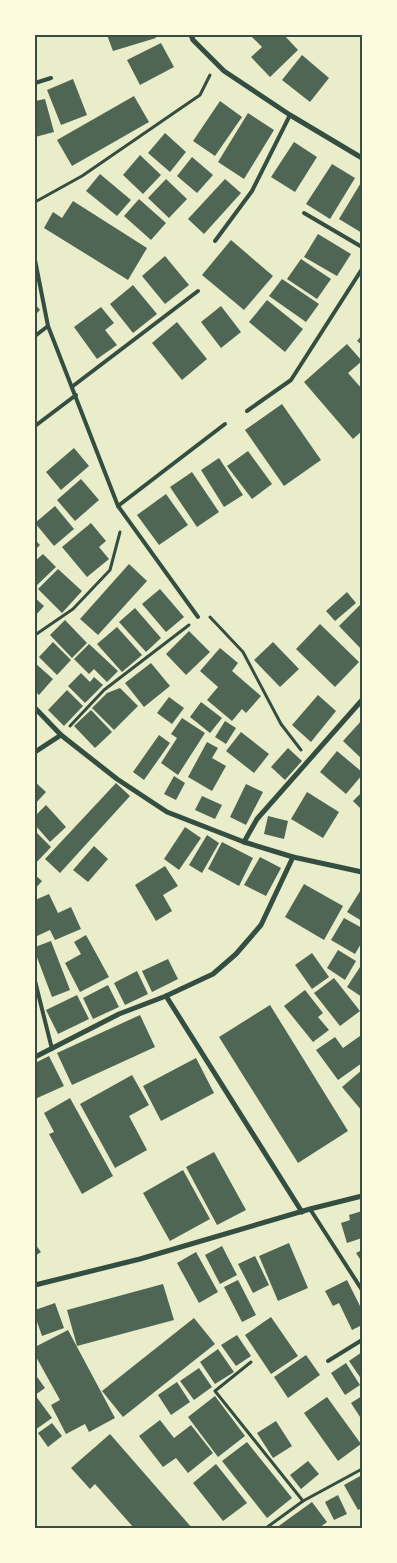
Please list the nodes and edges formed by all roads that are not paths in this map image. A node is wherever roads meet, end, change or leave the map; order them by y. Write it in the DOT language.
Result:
graph roads {
  1 [pos="191,35"];
  2 [pos="51,78"];
  3 [pos="35,83"];
  4 [pos="290,115"];
  5 [pos="362,158"];
  6 [pos="304,213"];
  7 [pos="215,241"];
  8 [pos="362,247"];
  9 [pos="35,260"];
  10 [pos="362,269"];
  11 [pos="198,291"];
  12 [pos="48,326"];
  13 [pos="35,336"];
  14 [pos="73,386"];
  15 [pos="76,395"];
  16 [pos="247,411"];
  17 [pos="225,424"];
  18 [pos="35,426"];
  19 [pos="118,506"];
  20 [pos="198,617"];
  21 [pos="362,700"];
  22 [pos="35,708"];
  23 [pos="61,735"];
  24 [pos="35,752"];
  25 [pos="244,842"];
  26 [pos="294,857"];
  27 [pos="362,872"];
  28 [pos="35,981"];
  29 [pos="166,996"];
  30 [pos="52,1049"];
  31 [pos="35,1057"];
  32 [pos="362,1196"];
  33 [pos="310,1209"];
  34 [pos="302,1212"];
  35 [pos="35,1285"];
  36 [pos="362,1290"];
  37 [pos="362,1340"];
  38 [pos="328,1361"];
  1 -- 4 [label="street"];
  2 -- 3 [label="lane"];
  4 -- 5 [label="street"];
  4 -- 7 [label="lane"];
  6 -- 8 [label="lane"];
  9 -- 12 [label="lane"];
  10 -- 16 [label="lane"];
  11 -- 14 [label="lane"];
  12 -- 13 [label="lane"];
  12 -- 14 [label="lane"];
  14 -- 15 [label="lane"];
  15 -- 18 [label="lane"];
  15 -- 19 [label="lane"];
  17 -- 19 [label="lane"];
  19 -- 20 [label="lane"];
  21 -- 25 [label="street"];
  22 -- 23 [label="street"];
  23 -- 24 [label="street"];
  23 -- 25 [label="street"];
  25 -- 26 [label="street"];
  26 -- 27 [label="street"];
  26 -- 29 [label="street"];
  28 -- 30 [label="lane"];
  29 -- 30 [label="street"];
  29 -- 34 [label="street"];
  30 -- 31 [label="street"];
  32 -- 33 [label="street"];
  33 -- 34 [label="street"];
  33 -- 36 [label="lane"];
  34 -- 35 [label="street"];
  37 -- 38 [label="lane"];
}
